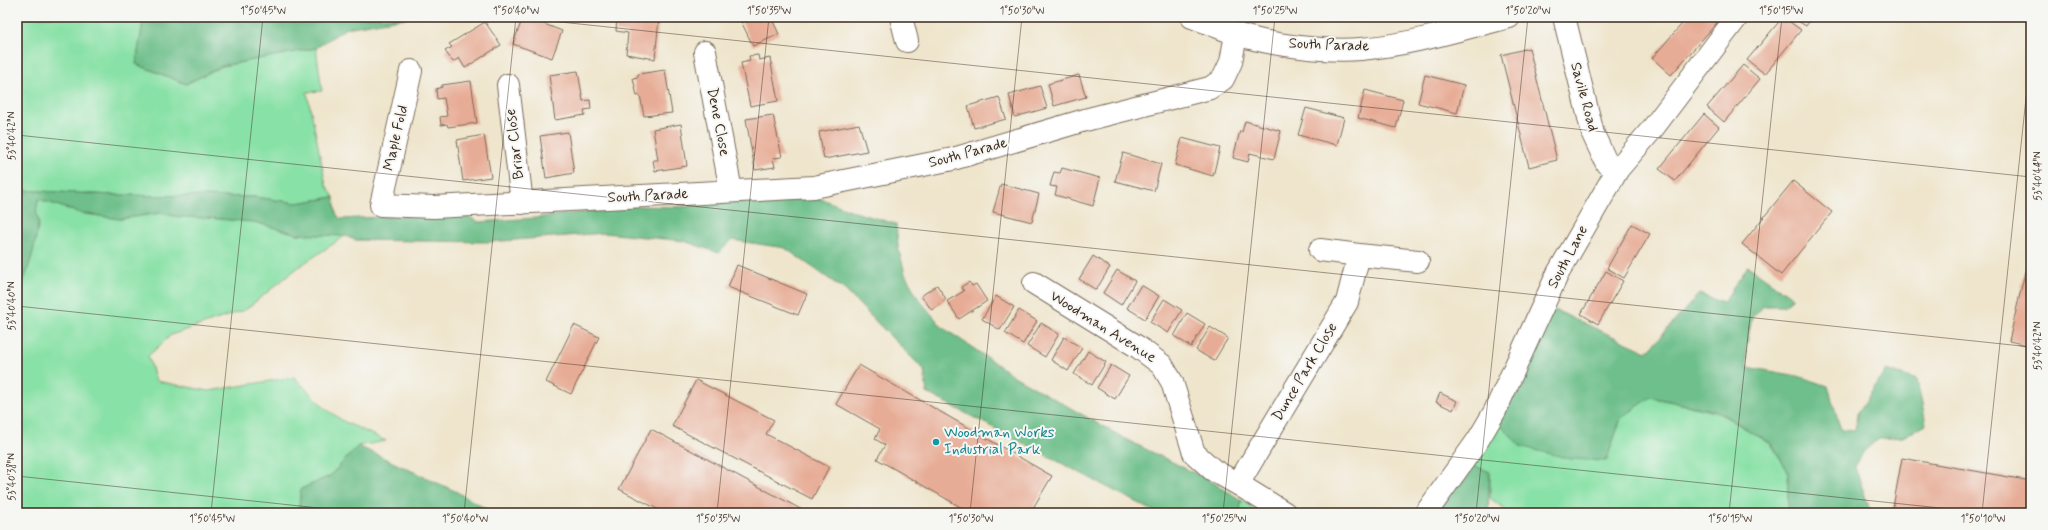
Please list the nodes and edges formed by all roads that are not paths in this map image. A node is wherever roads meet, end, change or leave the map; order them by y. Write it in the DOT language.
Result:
graph roads {
  1 [pos="901,17"];
  2 [pos="1192,17"];
  3 [pos="1509,17"];
  4 [pos="1564,17"];
  5 [pos="1736,17"];
  6 [pos="1236,34"];
  7 [pos="907,41"];
  8 [pos="705,52"];
  9 [pos="411,71"];
  10 [pos="508,85"];
  11 [pos="1618,169"];
  12 [pos="731,191"];
  13 [pos="522,203"];
  14 [pos="381,205"];
  15 [pos="1320,250"];
  16 [pos="1359,255"];
  17 [pos="1418,262"];
  18 [pos="1034,284"];
  19 [pos="1238,484"];
  20 [pos="1285,513"];
  21 [pos="1426,513"];
  1 -- 7 [label="street"];
  2 -- 6 [label="street"];
  3 -- 6 [label="street, South Parade"];
  4 -- 11 [label="street, Savile Road"];
  5 -- 11 [label="street, South Lane"];
  6 -- 12 [label="street, South Parade"];
  8 -- 12 [label="street, Dene Close"];
  9 -- 14 [label="street, Maple Fold"];
  10 -- 13 [label="street, Briar Close"];
  11 -- 21 [label="street, South Lane"];
  12 -- 13 [label="street, South Parade"];
  13 -- 14 [label="street, South Parade"];
  15 -- 16 [label="street"];
  16 -- 17 [label="street"];
  16 -- 19 [label="street, Dunce Park Close"];
  18 -- 19 [label="street, Woodman Avenue"];
  19 -- 20 [label="street, Woodman Avenue"];
}
